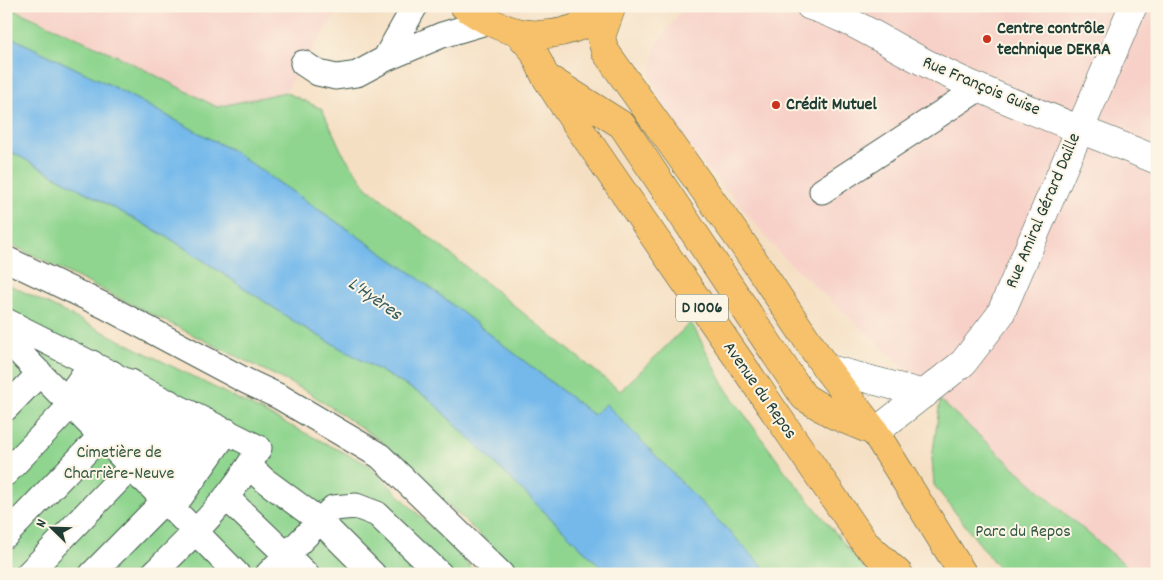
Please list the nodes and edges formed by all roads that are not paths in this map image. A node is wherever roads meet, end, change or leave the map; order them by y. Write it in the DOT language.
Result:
graph roads {
  1 [pos="415,6"];
  2 [pos="464,6"];
  3 [pos="612,6"];
  4 [pos="810,6"];
  5 [pos="1133,6"];
  6 [pos="486,22"];
  7 [pos="518,33"];
  8 [pos="385,59"];
  9 [pos="303,64"];
  10 [pos="544,76"];
  11 [pos="978,89"];
  12 [pos="1079,128"];
  13 [pos="1157,160"];
  14 [pos="822,191"];
  15 [pos="6,259"];
  16 [pos="6,321"];
  17 [pos="6,339"];
  18 [pos="826,368"];
  19 [pos="40,373"];
  20 [pos="925,394"];
  21 [pos="160,397"];
  22 [pos="6,408"];
  23 [pos="875,432"];
  24 [pos="119,454"];
  25 [pos="249,466"];
  26 [pos="6,473"];
  27 [pos="226,497"];
  28 [pos="320,521"];
  29 [pos="195,533"];
  30 [pos="6,535"];
  31 [pos="286,555"];
  32 [pos="223,569"];
  33 [pos="28,574"];
  34 [pos="92,574"];
  35 [pos="153,574"];
  36 [pos="268,574"];
  37 [pos="306,574"];
  38 [pos="373,574"];
  39 [pos="440,574"];
  40 [pos="501,574"];
  41 [pos="899,574"];
  42 [pos="963,574"];
  1 -- 8 [label="lane"];
  2 -- 6 [label="main road"];
  3 -- 7 [label="main road"];
  3 -- 18 [label="main road"];
  4 -- 11 [label="street, Rue François Guise"];
  5 -- 12 [label="street, Rue Amiral Gérard Daille"];
  6 -- 7 [label="main road"];
  6 -- 8 [label="lane"];
  7 -- 10 [label="main road, Avenue du Repos / D 1006"];
  8 -- 9 [label="lane"];
  10 -- 23 [label="main road, Avenue du Repos / D 1006"];
  10 -- 41 [label="main road, Avenue du Repos / D 1006"];
  11 -- 12 [label="street, Rue François Guise"];
  11 -- 14 [label="lane"];
  12 -- 13 [label="street, Rue François Guise"];
  12 -- 20 [label="street, Rue Amiral Gérard Daille"];
  15 -- 40 [label="lane"];
  16 -- 21 [label="lane"];
  17 -- 19 [label="lane"];
  18 -- 20 [label="street"];
  18 -- 23 [label="main road"];
  19 -- 22 [label="lane"];
  19 -- 24 [label="lane"];
  20 -- 23 [label="street, Rue Amiral Gérard Daille"];
  21 -- 24 [label="lane"];
  21 -- 24 [label="lane"];
  21 -- 24 [label="lane"];
  21 -- 24 [label="lane"];
  21 -- 25 [label="lane"];
  23 -- 42 [label="main road"];
  24 -- 26 [label="lane"];
  24 -- 29 [label="lane"];
  24 -- 30 [label="lane"];
  24 -- 33 [label="lane"];
  24 -- 34 [label="lane"];
  25 -- 27 [label="lane"];
  25 -- 28 [label="lane"];
  27 -- 29 [label="lane"];
  27 -- 31 [label="lane"];
  28 -- 31 [label="lane"];
  28 -- 38 [label="lane"];
  28 -- 39 [label="lane"];
  29 -- 32 [label="lane"];
  29 -- 35 [label="lane"];
  31 -- 36 [label="lane"];
  31 -- 37 [label="lane"];
}
